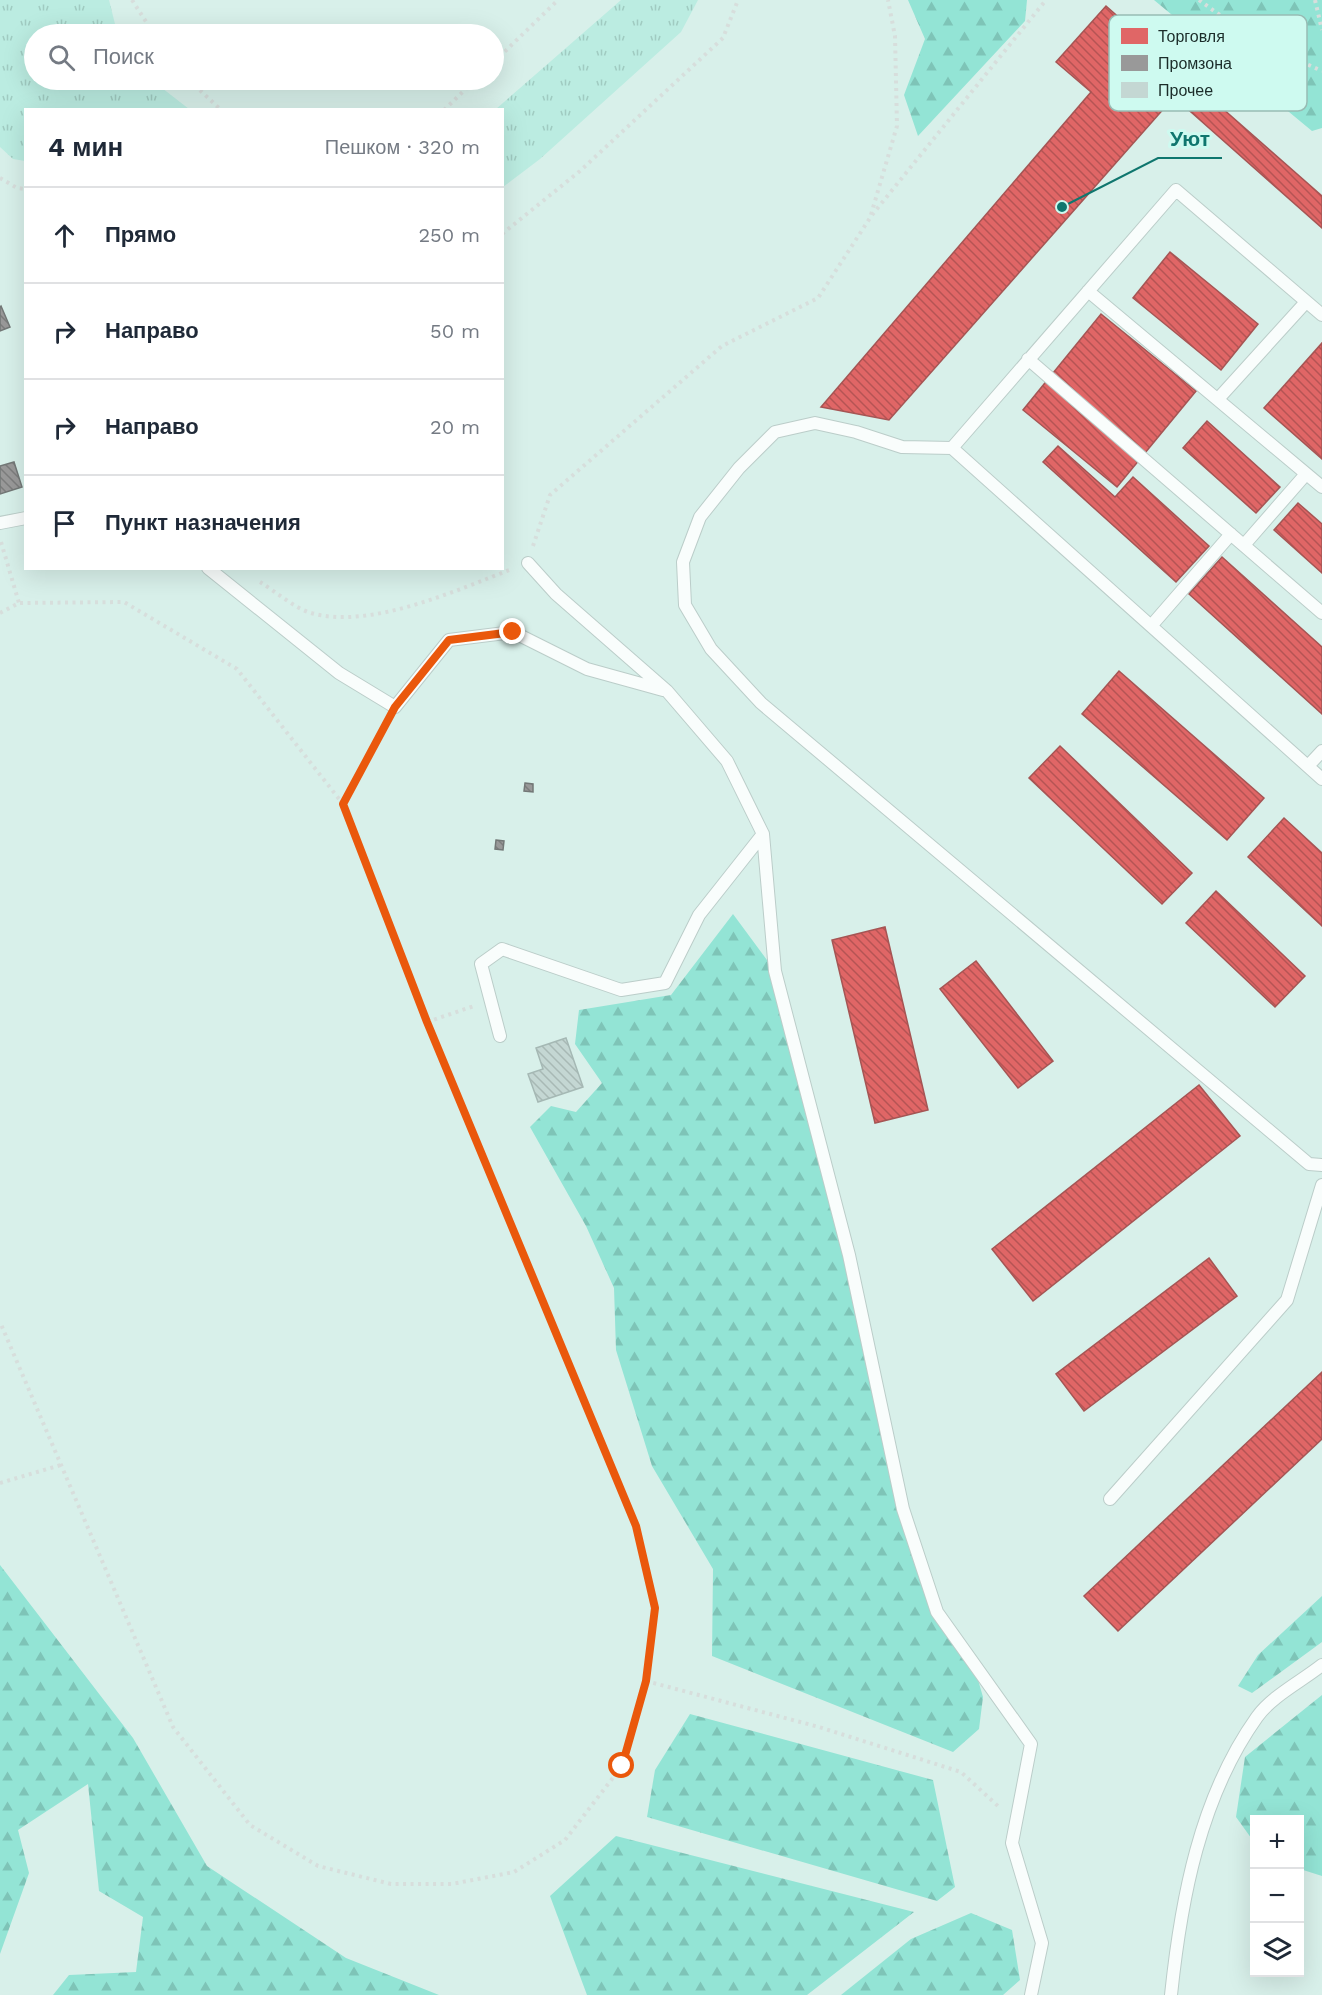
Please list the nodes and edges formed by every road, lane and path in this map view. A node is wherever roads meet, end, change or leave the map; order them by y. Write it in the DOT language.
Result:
graph roads {
  1 [pos="132,0"];
  2 [pos="558,0"];
  3 [pos="738,0"];
  4 [pos="888,0"];
  5 [pos="1046,0"];
  6 [pos="1199,0"];
  7 [pos="1315,0"];
  8 [pos="1220,15"];
  9 [pos="148,24"];
  10 [pos="1322,30"];
  11 [pos="504,52"];
  12 [pos="1307,64"];
  13 [pos="1322,71"];
  14 [pos="200,90"];
  15 [pos="465,90"];
  16 [pos="219,108"];
  17 [pos="446,108"];
  18 [pos="0,178"];
  19 [pos="24,189"];
  20 [pos="870,218"];
  21 [pos="504,232"];
  22 [pos="1089,291"];
  23 [pos="1306,302"];
  24 [pos="1322,315"];
  25 [pos="1028,359"];
  26 [pos="1218,399"];
  27 [pos="952,448"];
  28 [pos="1306,474"];
  29 [pos="1322,487"];
  30 [pos="24,518"];
  31 [pos="0,523"];
  32 [pos="1231,534"];
  33 [pos="0,538"];
  34 [pos="1244,545"];
  35 [pos="528,563"];
  36 [pos="210,570"];
  37 [pos="250,576"];
  38 [pos="19,603"];
  39 [pos="0,613"];
  40 [pos="1322,613"];
  41 [pos="1151,626"];
  42 [pos="667,691"];
  43 [pos="395,707"];
  44 [pos="1322,751"];
  45 [pos="1308,766"];
  46 [pos="1322,778"];
  47 [pos="343,804"];
  48 [pos="763,834"];
  49 [pos="489,1001"];
  50 [pos="427,1022"];
  51 [pos="500,1036"];
  52 [pos="1322,1165"];
  53 [pos="1322,1185"];
  54 [pos="0,1322"];
  55 [pos="61,1465"];
  56 [pos="0,1483"];
  57 [pos="1110,1499"];
  58 [pos="1322,1665"];
  59 [pos="646,1681"];
  60 [pos="1000,1807"];
  61 [pos="1031,1995"];
  62 [pos="1171,1995"];
  1 -- 9 [label="path"];
  2 -- 11 [label="path"];
  3 -- 21 [label="path"];
  4 -- 20 [label="path"];
  5 -- 20 [label="path"];
  6 -- 8 [label="path"];
  7 -- 10 [label="path"];
  12 -- 13 [label="path"];
  14 -- 16 [label="path"];
  15 -- 17 [label="path"];
  18 -- 19 [label="path"];
  20 -- 35 [label="path"];
  22 -- 23 [label="lane"];
  22 -- 25 [label="lane"];
  22 -- 26 [label="lane"];
  23 -- 24 [label="lane"];
  23 -- 26 [label="lane"];
  25 -- 27 [label="lane"];
  25 -- 32 [label="lane"];
  26 -- 28 [label="lane"];
  27 -- 41 [label="lane"];
  27 -- 52 [label="lane"];
  28 -- 29 [label="lane"];
  28 -- 34 [label="lane"];
  30 -- 31 [label="lane"];
  32 -- 34 [label="lane"];
  32 -- 41 [label="lane"];
  33 -- 38 [label="path"];
  34 -- 40 [label="lane"];
  35 -- 37 [label="path"];
  35 -- 42 [label="lane"];
  36 -- 43 [label="lane"];
  38 -- 39 [label="path"];
  38 -- 47 [label="path"];
  41 -- 45 [label="lane"];
  42 -- 43 [label="lane"];
  42 -- 48 [label="lane"];
  43 -- 47 [label="path"];
  44 -- 45 [label="lane"];
  45 -- 46 [label="lane"];
  47 -- 50 [label="path"];
  48 -- 49 [label="lane"];
  48 -- 61 [label="lane"];
  49 -- 50 [label="path"];
  49 -- 51 [label="lane"];
  50 -- 59 [label="path"];
  53 -- 57 [label="lane"];
  54 -- 55 [label="path"];
  55 -- 56 [label="path"];
  55 -- 59 [label="path"];
  58 -- 62 [label="lane"];
  59 -- 60 [label="path"];
}
